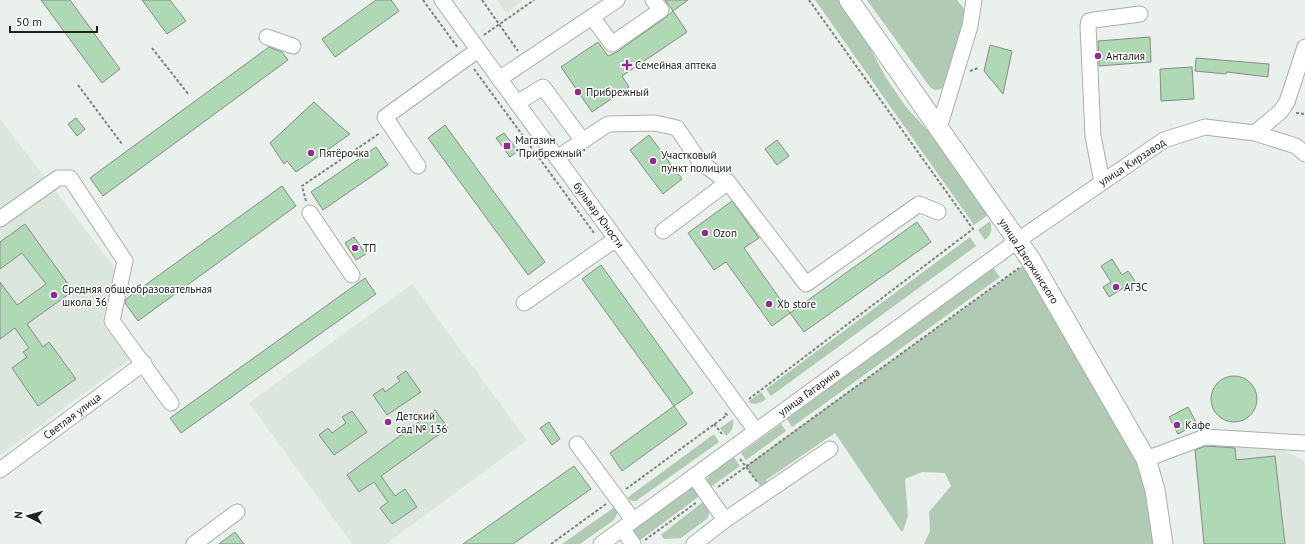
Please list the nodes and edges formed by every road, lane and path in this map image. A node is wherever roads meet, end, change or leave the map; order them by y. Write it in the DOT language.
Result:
graph roads {
  1 [pos="423,0"];
  2 [pos="442,0"];
  3 [pos="482,0"];
  4 [pos="534,0"];
  5 [pos="617,0"];
  6 [pos="653,0"];
  7 [pos="809,0"];
  8 [pos="849,0"];
  9 [pos="974,0"];
  10 [pos="1140,14"];
  11 [pos="592,17"];
  12 [pos="499,24"];
  13 [pos="267,37"];
  14 [pos="293,46"];
  15 [pos="1305,47"];
  16 [pos="152,48"];
  17 [pos="474,49"];
  18 [pos="525,62"];
  19 [pos="499,79"];
  20 [pos="78,85"];
  21 [pos="189,95"];
  22 [pos="517,103"];
  23 [pos="390,126"];
  24 [pos="938,128"];
  25 [pos="1255,133"];
  26 [pos="583,141"];
  27 [pos="122,144"];
  28 [pos="1305,154"];
  29 [pos="557,158"];
  30 [pos="418,166"];
  31 [pos="728,182"];
  32 [pos="1102,182"];
  33 [pos="938,212"];
  34 [pos="310,213"];
  35 [pos="0,219"];
  36 [pos="663,232"];
  37 [pos="1017,241"];
  38 [pos="610,243"];
  39 [pos="1024,264"];
  40 [pos="352,275"];
  41 [pos="524,303"];
  42 [pos="144,363"];
  43 [pos="746,400"];
  44 [pos="171,403"];
  45 [pos="722,408"];
  46 [pos="714,424"];
  47 [pos="756,431"];
  48 [pos="722,434"];
  49 [pos="1305,443"];
  50 [pos="577,444"];
  51 [pos="830,449"];
  52 [pos="737,455"];
  53 [pos="1146,459"];
  54 [pos="746,466"];
  55 [pos="0,470"];
  56 [pos="694,476"];
  57 [pos="765,493"];
  58 [pos="708,494"];
  59 [pos="616,497"];
  60 [pos="238,512"];
  61 [pos="726,520"];
  62 [pos="628,524"];
  63 [pos="194,544"];
  64 [pos="551,544"];
  65 [pos="601,544"];
  66 [pos="633,544"];
  67 [pos="640,544"];
  68 [pos="694,544"];
  69 [pos="1163,544"];
  1 -- 17 [label="path"];
  2 -- 17 [label="street, бульвар Юности"];
  3 -- 12 [label="path"];
  4 -- 12 [label="path"];
  5 -- 11 [label="street"];
  6 -- 11 [label="street"];
  7 -- 43 [label="path"];
  8 -- 24 [label="main road, улица Дзержинского"];
  9 -- 24 [label="street"];
  10 -- 32 [label="street"];
  11 -- 18 [label="street"];
  12 -- 17 [label="path"];
  12 -- 18 [label="path"];
  13 -- 14 [label="street"];
  15 -- 25 [label="street"];
  16 -- 21 [label="path"];
  17 -- 19 [label="street, бульвар Юности"];
  17 -- 23 [label="street"];
  17 -- 38 [label="path"];
  18 -- 19 [label="street"];
  19 -- 22 [label="street, бульвар Юности"];
  20 -- 27 [label="path"];
  22 -- 26 [label="street"];
  22 -- 29 [label="street, бульвар Юности"];
  23 -- 30 [label="street"];
  23 -- 34 [label="path"];
  24 -- 37 [label="main road, улица Дзержинского"];
  25 -- 28 [label="street, улица Кирзавод"];
  25 -- 32 [label="street, улица Кирзавод"];
  26 -- 29 [label="street"];
  26 -- 31 [label="street"];
  29 -- 38 [label="street, бульвар Юности"];
  31 -- 33 [label="street"];
  31 -- 36 [label="street"];
  32 -- 37 [label="street, улица Кирзавод"];
  34 -- 40 [label="street"];
  35 -- 42 [label="street"];
  37 -- 47 [label="street, улица Гагарина"];
  37 -- 53 [label="main road, улица Дзержинского"];
  38 -- 41 [label="street"];
  38 -- 47 [label="street, бульвар Юности"];
  39 -- 54 [label="path"];
  42 -- 44 [label="street"];
  42 -- 55 [label="street, Светлая улица"];
  45 -- 46 [label="path"];
  46 -- 48 [label="path"];
  46 -- 59 [label="path"];
  47 -- 56 [label="street, улица Гагарина"];
  49 -- 53 [label="street"];
  50 -- 59 [label="street"];
  51 -- 57 [label="street"];
  52 -- 54 [label="path"];
  53 -- 69 [label="main road, улица Дзержинского"];
  54 -- 57 [label="path"];
  54 -- 58 [label="path"];
  56 -- 58 [label="street"];
  56 -- 62 [label="street, улица Гагарина"];
  57 -- 61 [label="street"];
  58 -- 61 [label="street"];
  58 -- 67 [label="path"];
  59 -- 62 [label="street"];
  59 -- 64 [label="path"];
  60 -- 63 [label="street"];
  61 -- 68 [label="street"];
  62 -- 65 [label="street, улица Гагарина"];
  62 -- 66 [label="street"];
}
